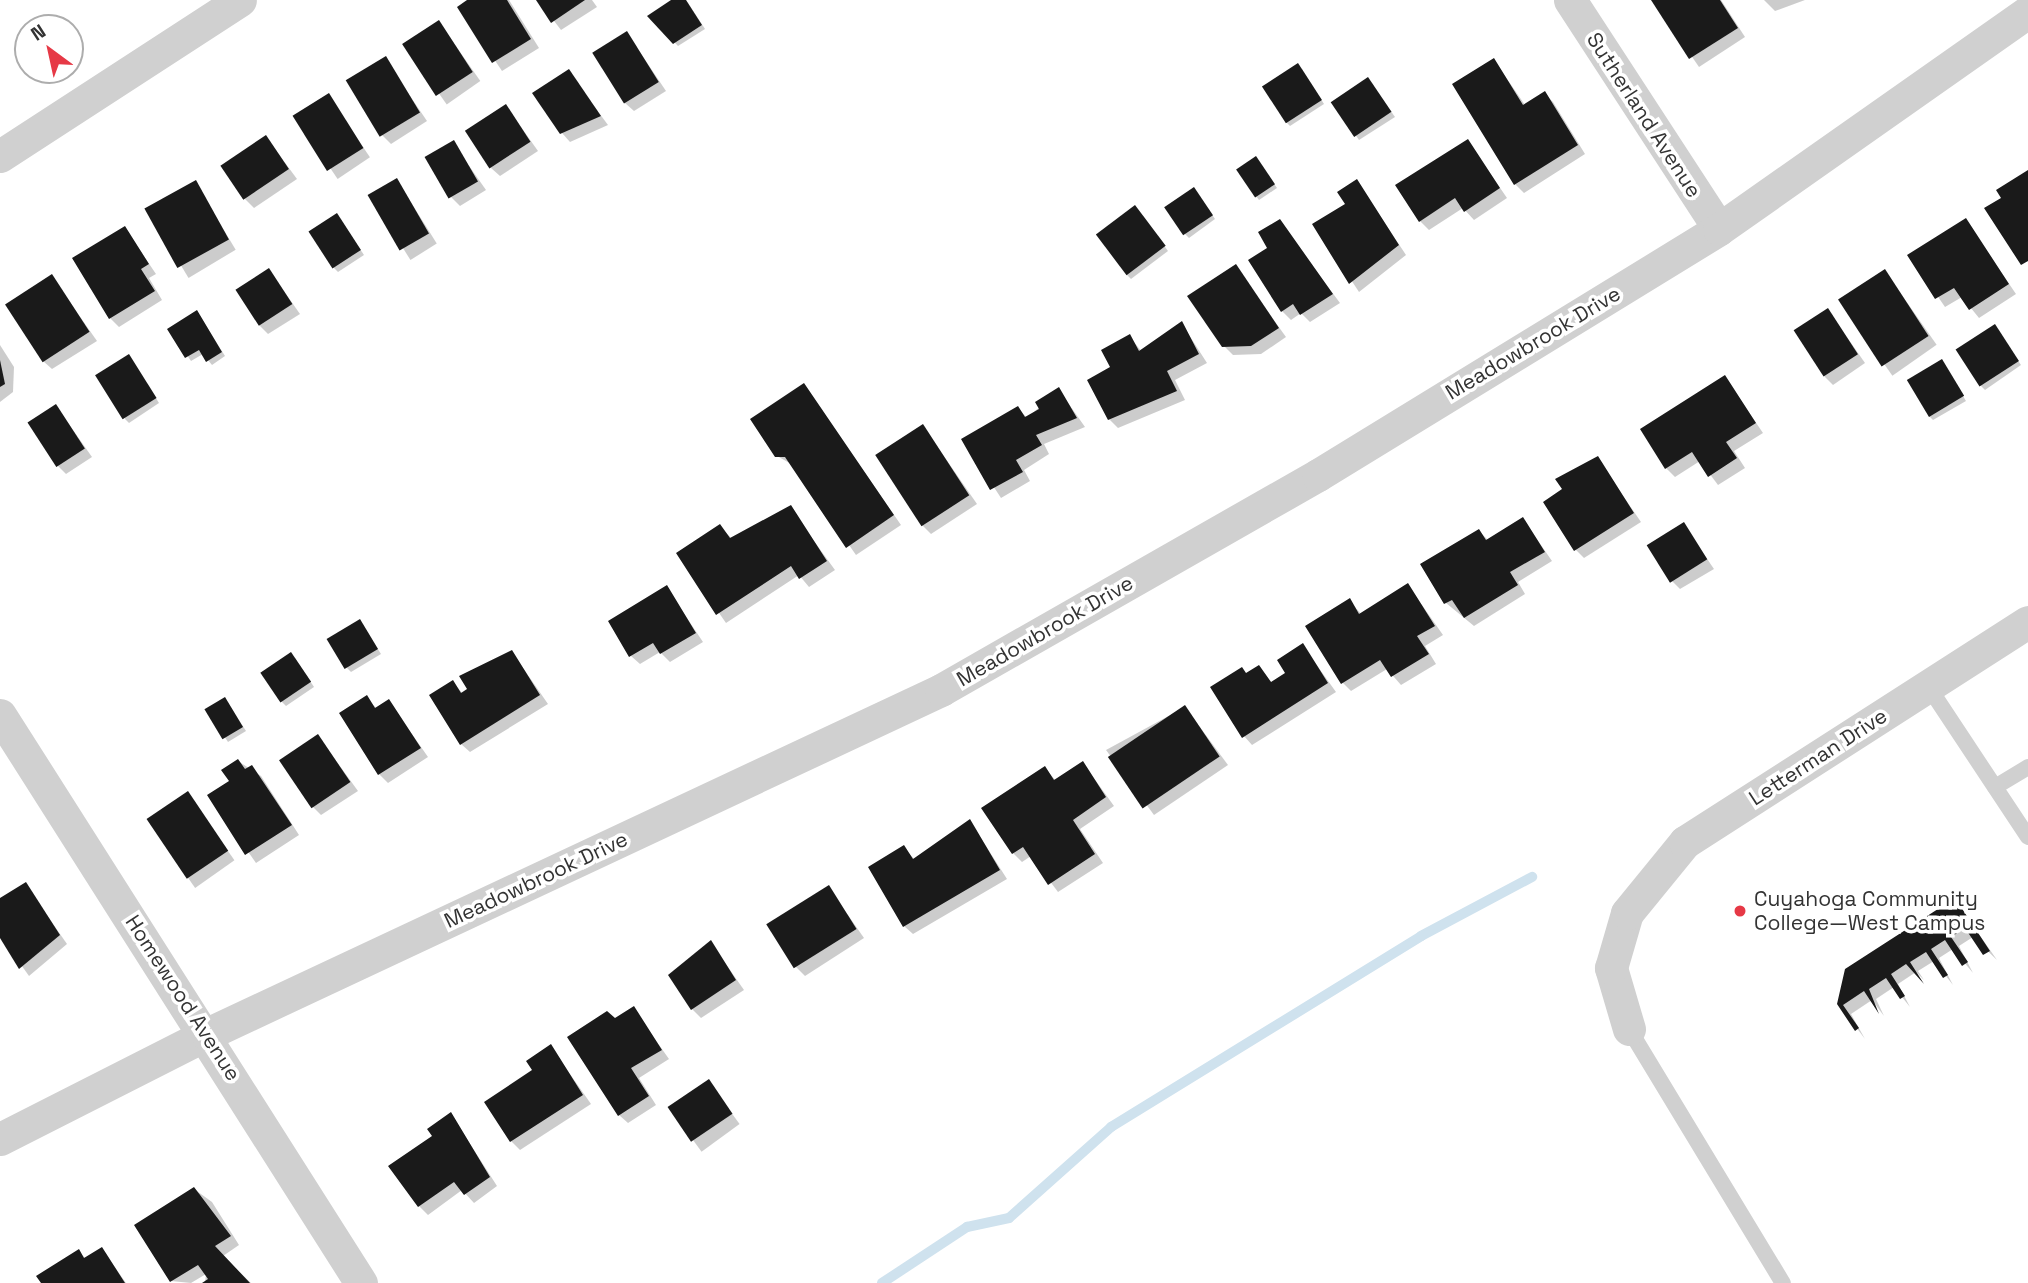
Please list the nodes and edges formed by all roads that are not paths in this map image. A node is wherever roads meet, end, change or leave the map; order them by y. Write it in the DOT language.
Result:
graph roads {
  1 [pos="240,0"];
  2 [pos="1570,0"];
  3 [pos="2028,12"];
  4 [pos="0,156"];
  5 [pos="1719,229"];
  6 [pos="2028,622"];
  7 [pos="1928,686"];
  8 [pos="0,715"];
  9 [pos="2028,767"];
  10 [pos="1996,787"];
  11 [pos="2028,837"];
  12 [pos="1629,1029"];
  13 [pos="207,1034"];
  14 [pos="0,1139"];
  15 [pos="361,1283"];
  16 [pos="1783,1283"];
  1 -- 4 [label="street"];
  2 -- 5 [label="street, Sutherland Avenue"];
  3 -- 5 [label="street, Meadowbrook Drive"];
  5 -- 13 [label="street, Meadowbrook Drive"];
  6 -- 7 [label="street, Letterman Drive"];
  7 -- 10 [label="lane"];
  7 -- 12 [label="street, Letterman Drive"];
  8 -- 13 [label="street, Homewood Avenue"];
  9 -- 10 [label="lane"];
  10 -- 11 [label="lane"];
  12 -- 16 [label="lane"];
  13 -- 14 [label="street, Meadowbrook Drive"];
  13 -- 15 [label="street, Homewood Avenue"];
}
